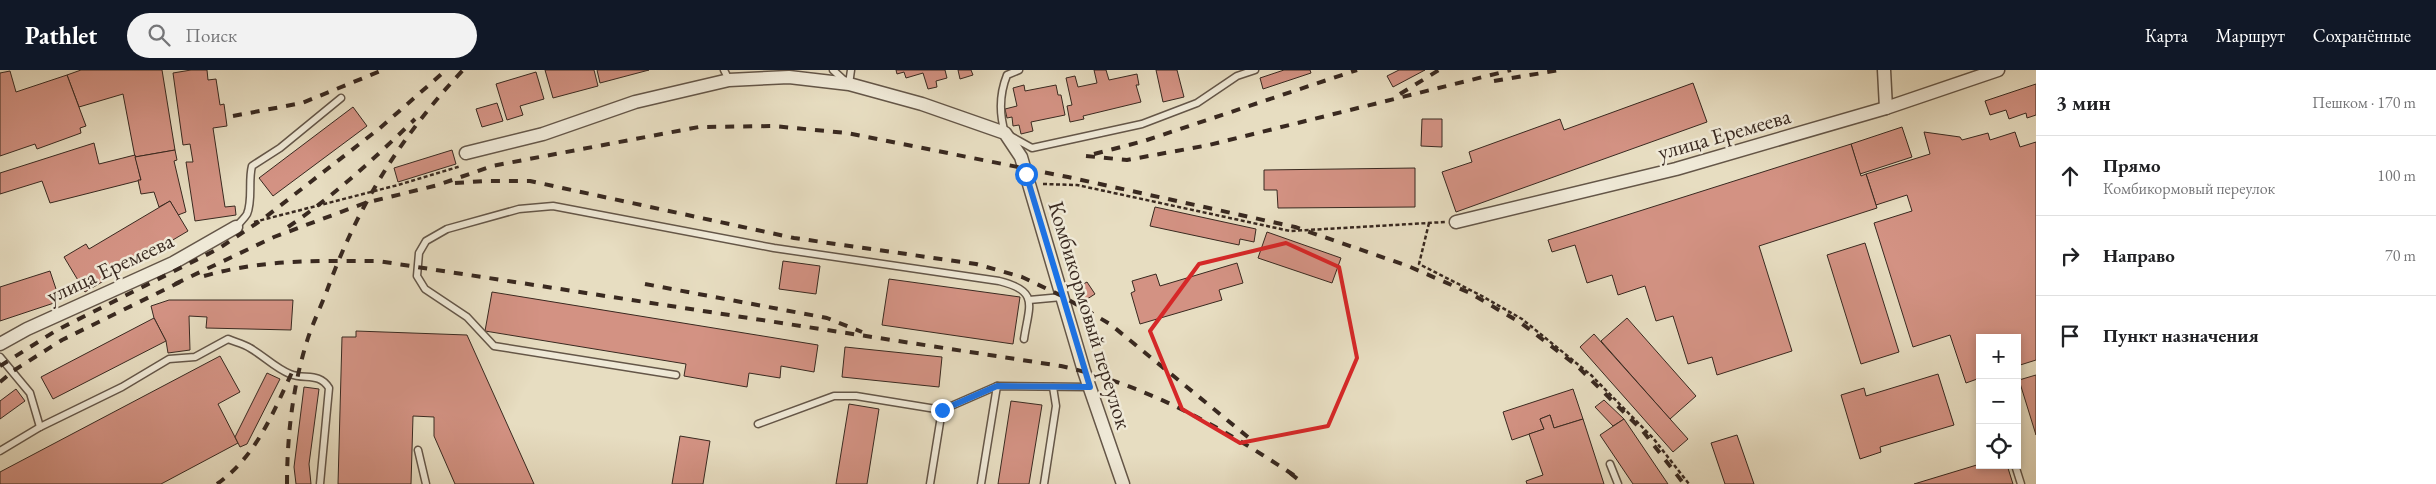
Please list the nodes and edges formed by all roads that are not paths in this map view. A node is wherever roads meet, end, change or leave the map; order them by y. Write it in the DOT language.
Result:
graph roads {
  1 [pos="833,70"];
  2 [pos="851,70"];
  3 [pos="1019,70"];
  4 [pos="1255,70"];
  5 [pos="1884,70"];
  6 [pos="1998,70"];
  7 [pos="727,75"];
  8 [pos="849,84"];
  9 [pos="341,98"];
  10 [pos="1886,108"];
  11 [pos="1004,133"];
  12 [pos="466,152"];
  13 [pos="1456,222"];
  14 [pos="236,227"];
  15 [pos="1062,297"];
  16 [pos="1029,300"];
  17 [pos="1024,339"];
  18 [pos="0,344"];
  19 [pos="0,357"];
  20 [pos="676,375"];
  21 [pos="997,386"];
  22 [pos="1052,387"];
  23 [pos="1090,387"];
  24 [pos="942,410"];
  25 [pos="758,424"];
  26 [pos="40,427"];
  27 [pos="418,450"];
  28 [pos="0,452"];
  29 [pos="1610,464"];
  30 [pos="2016,469"];
  31 [pos="320,484"];
  32 [pos="426,484"];
  33 [pos="930,484"];
  34 [pos="982,484"];
  35 [pos="1044,484"];
  36 [pos="1123,484"];
  37 [pos="1618,484"];
  38 [pos="2021,484"];
  1 -- 8 [label="lane"];
  2 -- 8 [label="lane"];
  3 -- 11 [label="lane"];
  4 -- 11 [label="lane"];
  5 -- 10 [label="street"];
  6 -- 10 [label="street, улица Еремеева"];
  7 -- 8 [label="street"];
  7 -- 12 [label="street"];
  8 -- 11 [label="street"];
  9 -- 14 [label="lane"];
  10 -- 13 [label="street, улица Еремеева"];
  11 -- 15 [label="street, Комбикормовый переулок"];
  14 -- 18 [label="street, улица Еремеева"];
  15 -- 16 [label="lane"];
  15 -- 23 [label="street, Комбикормовый переулок"];
  16 -- 17 [label="lane"];
  16 -- 20 [label="lane"];
  19 -- 26 [label="lane"];
  21 -- 22 [label="lane"];
  21 -- 24 [label="lane"];
  21 -- 34 [label="lane"];
  22 -- 23 [label="lane"];
  22 -- 35 [label="lane"];
  23 -- 36 [label="street, Комбикормовый переулок"];
  24 -- 25 [label="lane"];
  24 -- 33 [label="lane"];
  26 -- 28 [label="lane"];
  26 -- 31 [label="lane"];
  27 -- 32 [label="lane"];
  29 -- 37 [label="lane"];
  30 -- 38 [label="lane"];
}
